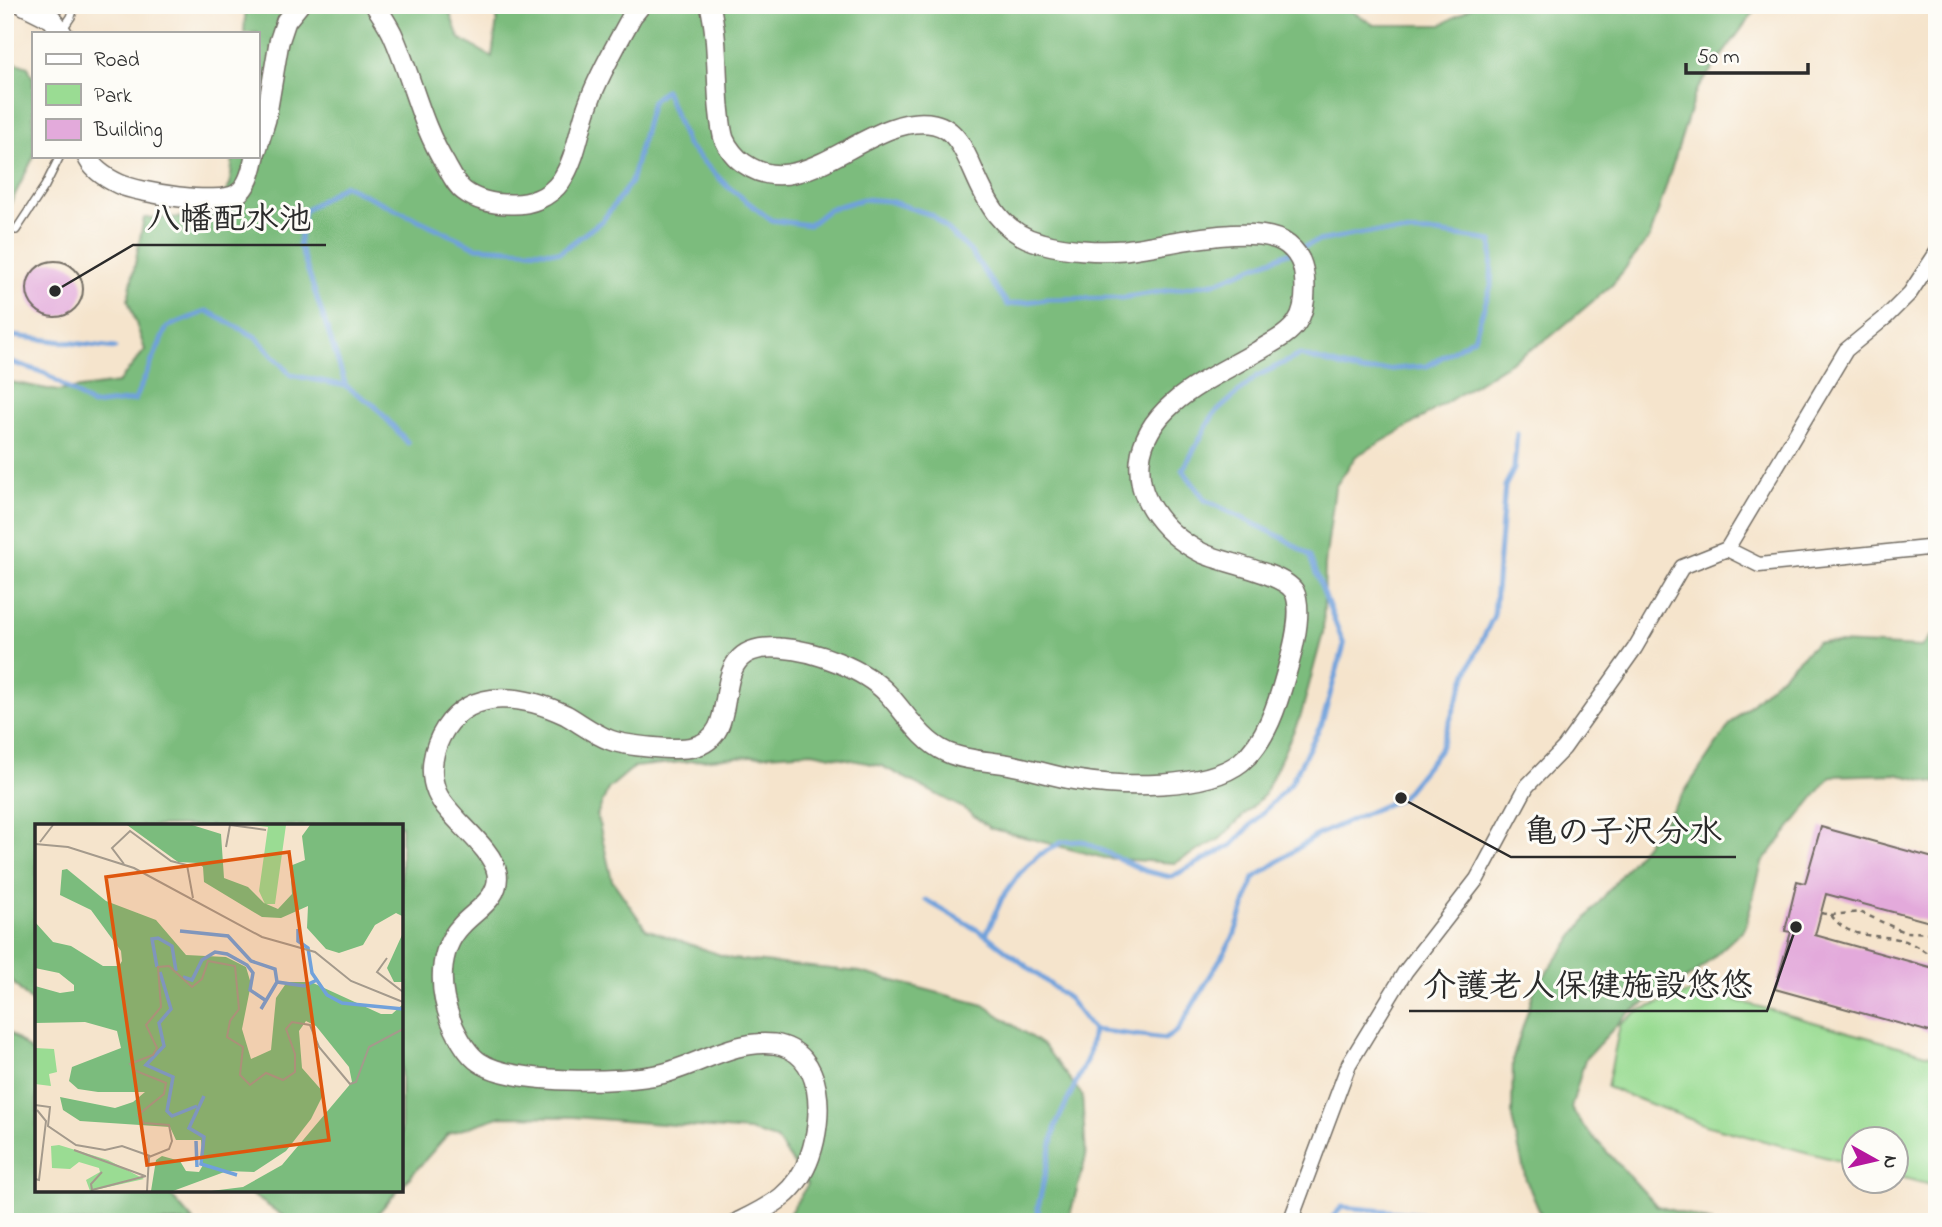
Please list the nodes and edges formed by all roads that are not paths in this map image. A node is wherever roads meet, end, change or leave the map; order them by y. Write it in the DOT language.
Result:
graph roads {
  1 [pos="75,5"];
  2 [pos="299,5"];
  3 [pos="375,5"];
  4 [pos="641,5"];
  5 [pos="710,5"];
  6 [pos="27,6"];
  7 [pos="62,32"];
  8 [pos="259,142"];
  9 [pos="59,158"];
  10 [pos="88,158"];
  11 [pos="254,158"];
  12 [pos="16,230"];
  13 [pos="1937,252"];
  14 [pos="1937,547"];
  15 [pos="1727,550"];
  16 [pos="739,1222"];
  17 [pos="1290,1222"];
  1 -- 7 [label="lane"];
  2 -- 8 [label="street"];
  3 -- 4 [label="street"];
  5 -- 16 [label="street"];
  6 -- 7 [label="street"];
  9 -- 12 [label="lane"];
  10 -- 11 [label="street"];
  13 -- 15 [label="street"];
  14 -- 15 [label="street"];
  15 -- 17 [label="street"];
}
